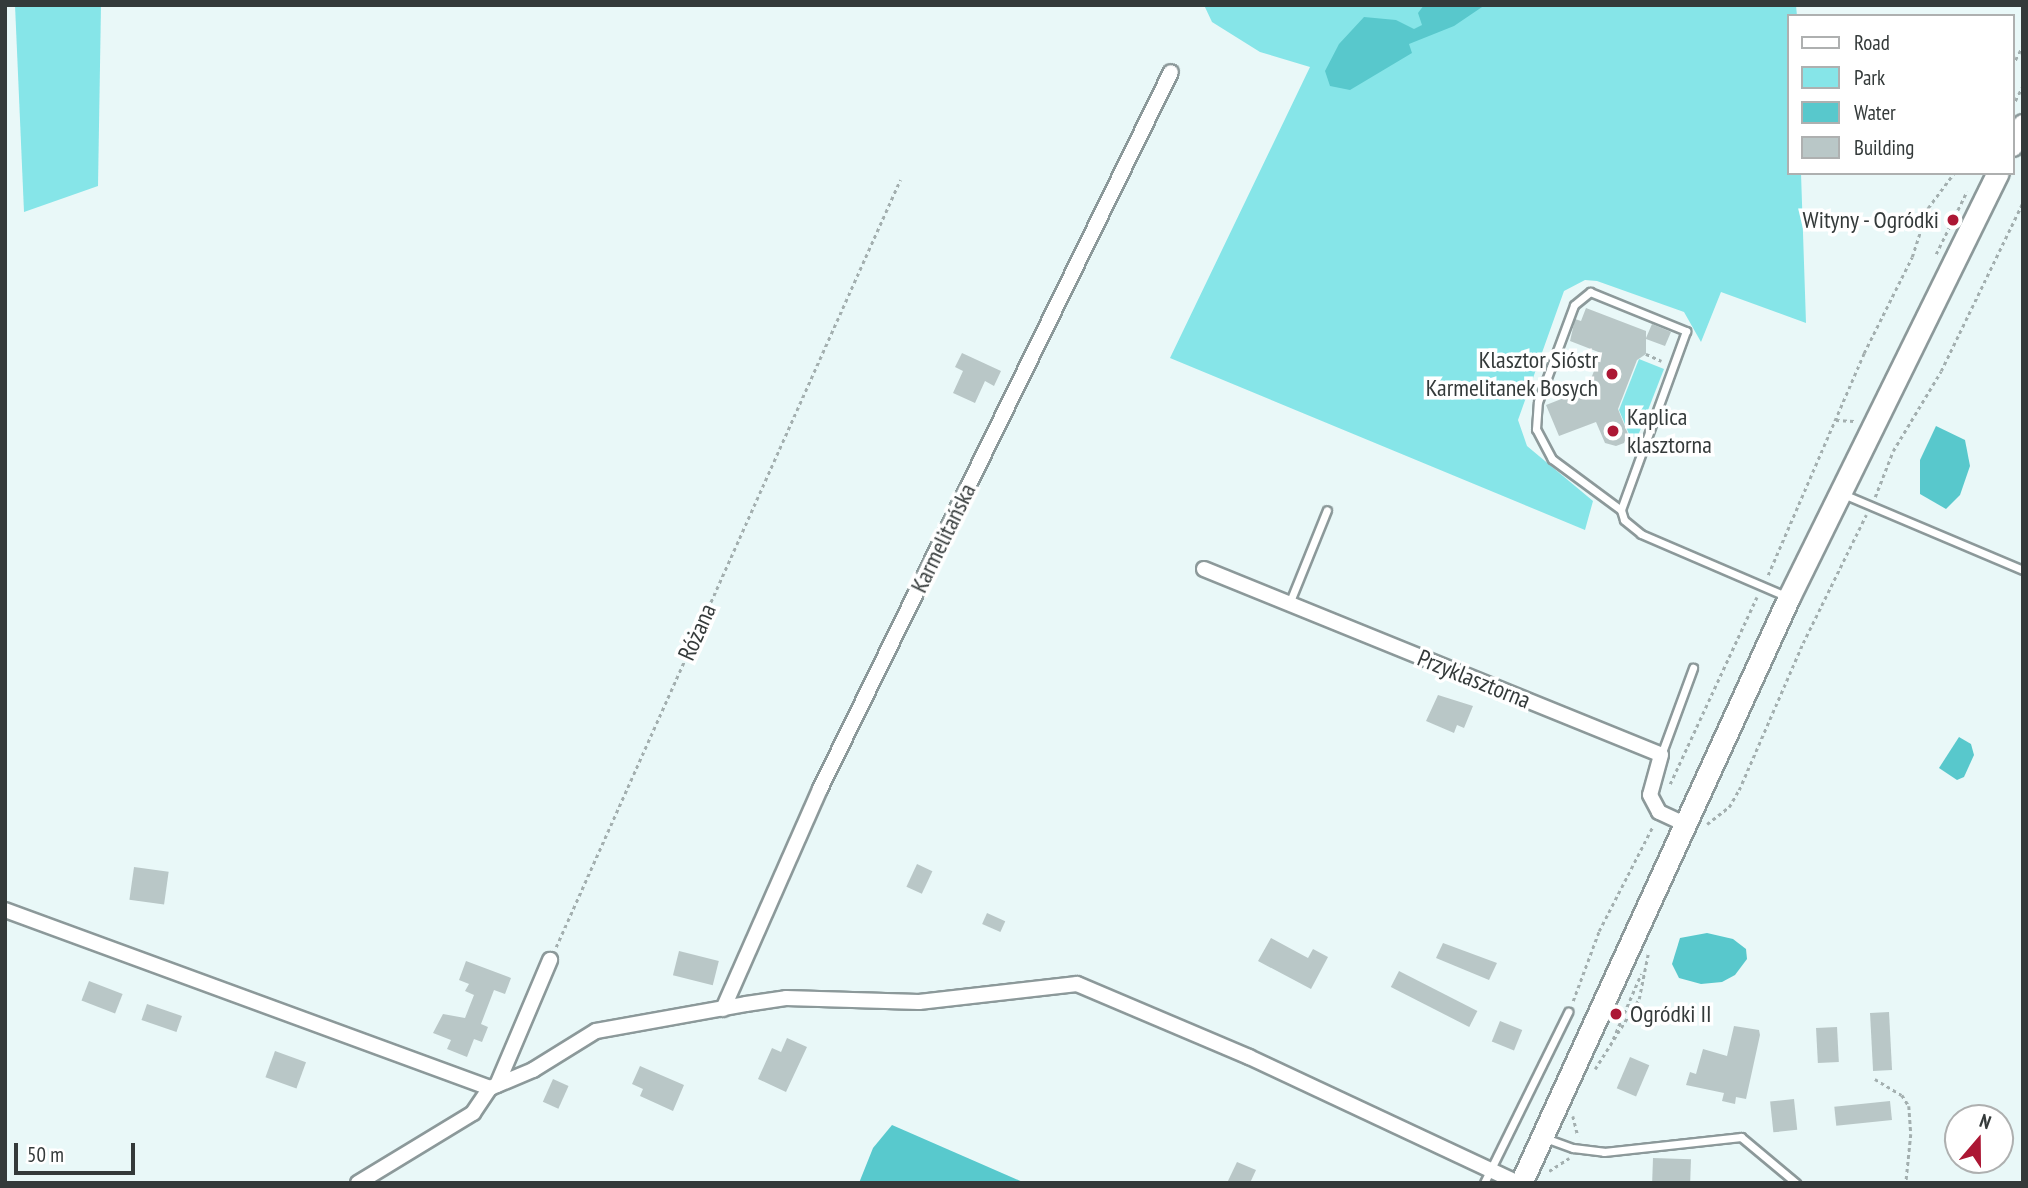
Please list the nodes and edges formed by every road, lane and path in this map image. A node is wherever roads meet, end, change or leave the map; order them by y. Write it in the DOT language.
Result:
graph roads {
  1 [pos="2023,45"];
  2 [pos="2014,62"];
  3 [pos="1171,72"];
  4 [pos="2023,85"];
  5 [pos="2014,103"];
  6 [pos="1997,175"];
  7 [pos="900,180"];
  8 [pos="2023,202"];
  9 [pos="1646,355"];
  10 [pos="1676,366"];
  11 [pos="1839,492"];
  12 [pos="1870,507"];
  13 [pos="1326,510"];
  14 [pos="1621,510"];
  15 [pos="1204,569"];
  16 [pos="2023,570"];
  17 [pos="1789,597"];
  18 [pos="1289,604"];
  19 [pos="1693,668"];
  20 [pos="1661,755"];
  21 [pos="1694,826"];
  22 [pos="5,910"];
  23 [pos="1651,945"];
  24 [pos="550,960"];
  25 [pos="1642,971"];
  26 [pos="723,1009"];
  27 [pos="1568,1012"];
  28 [pos="1875,1079"];
  29 [pos="493,1086"];
  30 [pos="1541,1136"];
  31 [pos="1487,1177"];
  32 [pos="358,1183"];
  33 [pos="1520,1183"];
  34 [pos="1796,1183"];
  35 [pos="1906,1183"];
  1 -- 2 [label="path"];
  3 -- 26 [label="street, Karmelitańska"];
  4 -- 5 [label="path"];
  6 -- 11 [label="main road"];
  7 -- 24 [label="path, Różana"];
  8 -- 12 [label="path"];
  9 -- 10 [label="path"];
  10 -- 14 [label="lane"];
  10 -- 14 [label="lane"];
  11 -- 12 [label="lane"];
  11 -- 17 [label="main road"];
  12 -- 16 [label="lane"];
  12 -- 21 [label="path"];
  13 -- 18 [label="lane"];
  14 -- 17 [label="lane"];
  15 -- 18 [label="street, Przyklasztorna"];
  17 -- 21 [label="main road"];
  18 -- 20 [label="street, Przyklasztorna"];
  19 -- 20 [label="lane"];
  20 -- 21 [label="street"];
  21 -- 30 [label="main road"];
  22 -- 29 [label="street"];
  23 -- 25 [label="path"];
  24 -- 29 [label="street"];
  25 -- 25 [label="path"];
  26 -- 29 [label="street"];
  26 -- 31 [label="street"];
  27 -- 31 [label="lane"];
  28 -- 35 [label="path"];
  29 -- 32 [label="street"];
  30 -- 33 [label="main road"];
  30 -- 34 [label="lane"];
  31 -- 33 [label="street"];
}
